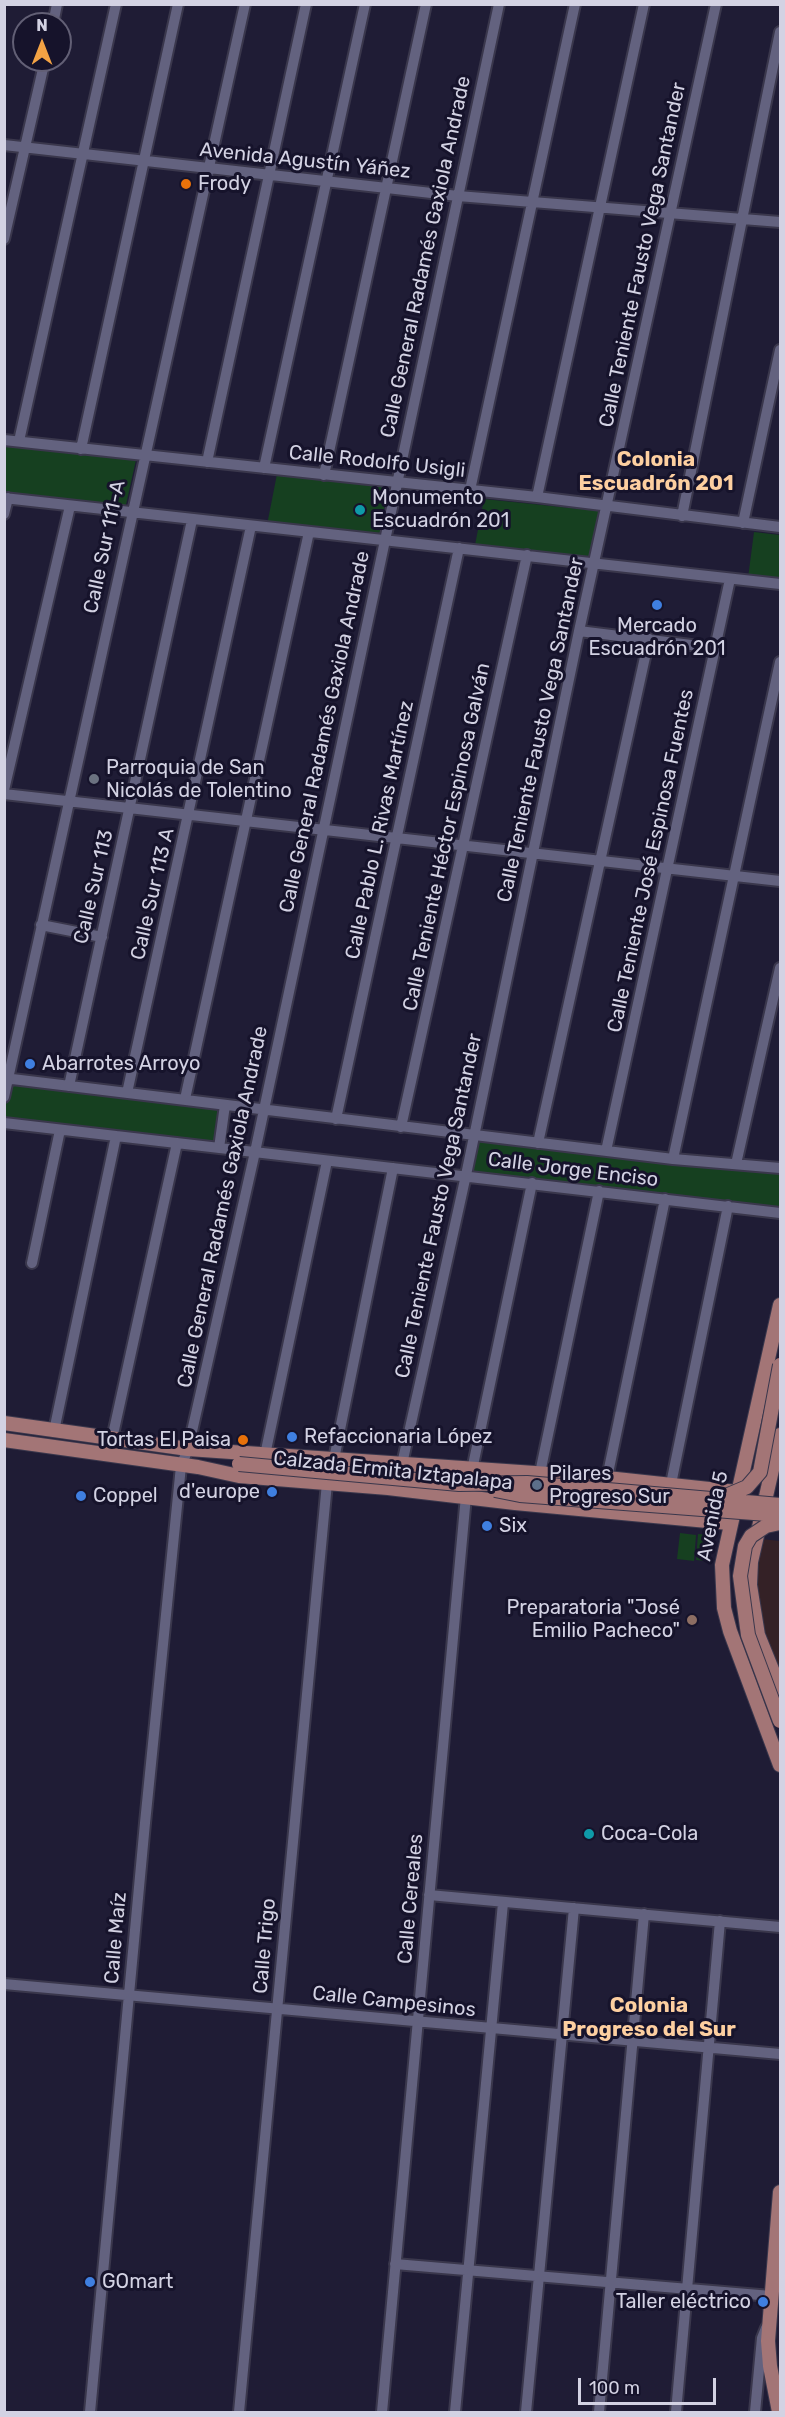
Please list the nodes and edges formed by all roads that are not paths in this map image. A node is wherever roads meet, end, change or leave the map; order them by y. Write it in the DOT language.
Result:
graph roads {
  1 [pos="116,4"];
  2 [pos="178,4"];
  3 [pos="245,4"];
  4 [pos="306,4"];
  5 [pos="365,4"];
  6 [pos="426,4"];
  7 [pos="499,4"];
  8 [pos="575,4"];
  9 [pos="644,4"];
  10 [pos="716,4"];
  11 [pos="780,32"];
  12 [pos="42,72"];
  13 [pos="4,145"];
  14 [pos="25,148"];
  15 [pos="84,154"];
  16 [pos="145,161"];
  17 [pos="208,169"];
  18 [pos="269,176"];
  19 [pos="327,182"];
  20 [pos="385,188"];
  21 [pos="458,196"];
  22 [pos="534,202"];
  23 [pos="600,207"];
  24 [pos="670,213"];
  25 [pos="741,218"];
  26 [pos="780,222"];
  27 [pos="4,239"];
  28 [pos="780,350"];
  29 [pos="4,440"];
  30 [pos="19,441"];
  31 [pos="81,448"];
  32 [pos="143,456"];
  33 [pos="207,462"];
  34 [pos="264,468"];
  35 [pos="324,475"];
  36 [pos="396,482"];
  37 [pos="470,490"];
  38 [pos="537,496"];
  39 [pos="6,498"];
  40 [pos="70,506"];
  41 [pos="608,506"];
  42 [pos="131,513"];
  43 [pos="4,514"];
  44 [pos="682,516"];
  45 [pos="192,520"];
  46 [pos="743,523"];
  47 [pos="251,526"];
  48 [pos="780,527"];
  49 [pos="309,532"];
  50 [pos="384,541"];
  51 [pos="459,548"];
  52 [pos="527,555"];
  53 [pos="595,563"];
  54 [pos="730,579"];
  55 [pos="780,584"];
  56 [pos="579,630"];
  57 [pos="649,639"];
  58 [pos="716,648"];
  59 [pos="780,662"];
  60 [pos="4,792"];
  61 [pos="70,801"];
  62 [pos="131,807"];
  63 [pos="189,814"];
  64 [pos="246,821"];
  65 [pos="322,829"];
  66 [pos="398,837"];
  67 [pos="465,845"];
  68 [pos="532,853"];
  69 [pos="602,861"];
  70 [pos="670,868"];
  71 [pos="734,876"];
  72 [pos="780,881"];
  73 [pos="41,925"];
  74 [pos="102,937"];
  75 [pos="780,968"];
  76 [pos="6,1079"];
  77 [pos="69,1086"];
  78 [pos="127,1093"];
  79 [pos="4,1097"];
  80 [pos="185,1099"];
  81 [pos="225,1105"];
  82 [pos="263,1110"];
  83 [pos="336,1119"];
  84 [pos="4,1123"];
  85 [pos="401,1127"];
  86 [pos="60,1130"];
  87 [pos="473,1134"];
  88 [pos="116,1136"];
  89 [pos="177,1143"];
  90 [pos="538,1143"];
  91 [pos="219,1148"];
  92 [pos="606,1151"];
  93 [pos="255,1152"];
  94 [pos="673,1159"];
  95 [pos="327,1161"];
  96 [pos="736,1164"];
  97 [pos="393,1168"];
  98 [pos="780,1168"];
  99 [pos="466,1175"];
  100 [pos="532,1183"];
  101 [pos="599,1191"];
  102 [pos="665,1199"];
  103 [pos="728,1206"];
  104 [pos="780,1212"];
  105 [pos="32,1263"];
  106 [pos="780,1305"];
  107 [pos="780,1365"];
  108 [pos="4,1423"];
  109 [pos="54,1431"];
  110 [pos="780,1435"];
  111 [pos="112,1439"];
  112 [pos="4,1440"];
  113 [pos="188,1449"];
  114 [pos="265,1455"];
  115 [pos="334,1459"];
  116 [pos="402,1464"];
  117 [pos="181,1466"];
  118 [pos="198,1467"];
  119 [pos="448,1468"];
  120 [pos="472,1470"];
  121 [pos="540,1473"];
  122 [pos="607,1478"];
  123 [pos="327,1483"];
  124 [pos="671,1484"];
  125 [pos="686,1486"];
  126 [pos="774,1491"];
  127 [pos="737,1492"];
  128 [pos="466,1496"];
  129 [pos="707,1499"];
  130 [pos="780,1505"];
  131 [pos="780,1515"];
  132 [pos="686,1519"];
  133 [pos="762,1519"];
  134 [pos="780,1522"];
  135 [pos="729,1523"];
  136 [pos="780,1689"];
  137 [pos="780,1721"];
  138 [pos="780,1765"];
  139 [pos="429,1895"];
  140 [pos="503,1903"];
  141 [pos="574,1908"];
  142 [pos="644,1914"];
  143 [pos="720,1921"];
  144 [pos="780,1927"];
  145 [pos="4,1984"];
  146 [pos="129,1994"];
  147 [pos="277,2008"];
  148 [pos="417,2023"];
  149 [pos="490,2029"];
  150 [pos="562,2035"];
  151 [pos="632,2042"];
  152 [pos="710,2049"];
  153 [pos="780,2054"];
  154 [pos="780,2192"];
  155 [pos="395,2264"];
  156 [pos="468,2271"];
  157 [pos="538,2277"];
  158 [pos="612,2283"];
  159 [pos="688,2290"];
  160 [pos="771,2296"];
  161 [pos="769,2323"];
  162 [pos="780,2346"];
  163 [pos="90,2412"];
  164 [pos="239,2412"];
  165 [pos="382,2412"];
  166 [pos="455,2412"];
  167 [pos="526,2412"];
  168 [pos="599,2412"];
  169 [pos="676,2412"];
  170 [pos="755,2412"];
  171 [pos="779,2412"];
  1 -- 15 [label="street"];
  2 -- 16 [label="street"];
  3 -- 17 [label="street, Calle Sur 111-A"];
  4 -- 18 [label="street"];
  5 -- 19 [label="street"];
  6 -- 20 [label="street"];
  7 -- 21 [label="street, Calle General Radamés Gaxiola Andrade"];
  8 -- 22 [label="street"];
  9 -- 23 [label="street"];
  10 -- 24 [label="street, Calle Teniente Fausto Vega Santander"];
  11 -- 25 [label="street"];
  12 -- 14 [label="street"];
  13 -- 14 [label="street, Avenida Agustín Yáñez"];
  14 -- 15 [label="street, Avenida Agustín Yáñez"];
  14 -- 27 [label="street"];
  15 -- 16 [label="street, Avenida Agustín Yáñez"];
  15 -- 30 [label="street"];
  16 -- 17 [label="street, Avenida Agustín Yáñez"];
  16 -- 31 [label="street"];
  17 -- 18 [label="street, Avenida Agustín Yáñez"];
  17 -- 32 [label="street, Calle Sur 111-A"];
  18 -- 19 [label="street, Avenida Agustín Yáñez"];
  18 -- 33 [label="street"];
  19 -- 20 [label="street, Avenida Agustín Yáñez"];
  19 -- 34 [label="street"];
  20 -- 21 [label="street, Avenida Agustín Yáñez"];
  20 -- 35 [label="street"];
  21 -- 22 [label="street, Avenida Agustín Yáñez"];
  21 -- 36 [label="street, Calle General Radamés Gaxiola Andrade"];
  22 -- 23 [label="street, Avenida Agustín Yáñez"];
  22 -- 37 [label="street"];
  23 -- 24 [label="street, Avenida Agustín Yáñez"];
  23 -- 38 [label="street"];
  24 -- 25 [label="street, Avenida Agustín Yáñez"];
  24 -- 41 [label="street, Calle Teniente Fausto Vega Santander"];
  25 -- 26 [label="street, Avenida Agustín Yáñez"];
  25 -- 44 [label="street"];
  28 -- 46 [label="street"];
  29 -- 30 [label="street, Calle Rodolfo Usigli"];
  30 -- 31 [label="street, Calle Rodolfo Usigli"];
  31 -- 32 [label="street, Calle Rodolfo Usigli"];
  32 -- 33 [label="street, Calle Rodolfo Usigli"];
  32 -- 42 [label="street, Calle Sur 111-A"];
  33 -- 34 [label="street, Calle Rodolfo Usigli"];
  34 -- 35 [label="street, Calle Rodolfo Usigli"];
  35 -- 36 [label="street, Calle Rodolfo Usigli"];
  36 -- 37 [label="street, Calle Rodolfo Usigli"];
  36 -- 50 [label="street, Calle General Radamés Gaxiola Andrade"];
  37 -- 38 [label="street, Calle Rodolfo Usigli"];
  38 -- 41 [label="street, Calle Rodolfo Usigli"];
  39 -- 40 [label="street"];
  39 -- 43 [label="street"];
  40 -- 42 [label="street"];
  40 -- 60 [label="street"];
  41 -- 44 [label="street, Calle Rodolfo Usigli"];
  41 -- 53 [label="street, Calle Teniente Fausto Vega Santander"];
  42 -- 45 [label="street"];
  42 -- 61 [label="street, Calle Sur 111-A"];
  44 -- 46 [label="street, Calle Rodolfo Usigli"];
  45 -- 47 [label="street"];
  45 -- 62 [label="street, Calle Sur 113"];
  46 -- 48 [label="street, Calle Rodolfo Usigli"];
  47 -- 49 [label="street"];
  47 -- 63 [label="street, Calle Sur 113 A"];
  49 -- 50 [label="street"];
  49 -- 64 [label="street"];
  50 -- 51 [label="street"];
  50 -- 65 [label="street, Calle General Radamés Gaxiola Andrade"];
  51 -- 52 [label="street"];
  51 -- 66 [label="street, Calle Pablo L. Rivas Martínez"];
  52 -- 53 [label="street"];
  52 -- 67 [label="street, Calle Teniente Héctor Espinosa Galván"];
  53 -- 54 [label="street"];
  53 -- 56 [label="street, Calle Teniente Fausto Vega Santander"];
  54 -- 55 [label="street"];
  54 -- 58 [label="street, Calle Teniente José Espinosa Fuentes"];
  56 -- 57 [label="street"];
  56 -- 68 [label="street, Calle Teniente Fausto Vega Santander"];
  57 -- 58 [label="street"];
  57 -- 69 [label="street"];
  58 -- 70 [label="street, Calle Teniente José Espinosa Fuentes"];
  59 -- 71 [label="street"];
  60 -- 61 [label="street"];
  61 -- 62 [label="street"];
  61 -- 73 [label="street, Calle Sur 111-A"];
  62 -- 63 [label="street"];
  62 -- 74 [label="street, Calle Sur 113"];
  63 -- 64 [label="street"];
  63 -- 78 [label="street, Calle Sur 113 A"];
  64 -- 65 [label="street"];
  64 -- 80 [label="street"];
  65 -- 66 [label="street"];
  65 -- 82 [label="street, Calle General Radamés Gaxiola Andrade"];
  66 -- 67 [label="street"];
  66 -- 83 [label="street, Calle Pablo L. Rivas Martínez"];
  67 -- 68 [label="street"];
  67 -- 85 [label="street, Calle Teniente Héctor Espinosa Galván"];
  68 -- 69 [label="street"];
  68 -- 87 [label="street, Calle Teniente Fausto Vega Santander"];
  69 -- 70 [label="street"];
  69 -- 90 [label="street"];
  70 -- 71 [label="street"];
  70 -- 92 [label="street, Calle Teniente José Espinosa Fuentes"];
  71 -- 72 [label="street"];
  71 -- 94 [label="street"];
  73 -- 74 [label="street"];
  73 -- 76 [label="street, Calle Sur 111-A"];
  74 -- 77 [label="street, Calle Sur 113"];
  75 -- 96 [label="street"];
  76 -- 77 [label="street, Calle Jorge Enciso"];
  76 -- 79 [label="street, Calle Sur 111-A"];
  77 -- 78 [label="street, Calle Jorge Enciso"];
  78 -- 80 [label="street, Calle Jorge Enciso"];
  80 -- 81 [label="street, Calle Jorge Enciso"];
  81 -- 82 [label="street, Calle Jorge Enciso"];
  81 -- 91 [label="street"];
  82 -- 83 [label="street, Calle Jorge Enciso"];
  82 -- 93 [label="street, Calle General Radamés Gaxiola Andrade"];
  83 -- 85 [label="street, Calle Jorge Enciso"];
  84 -- 86 [label="street, Calle Jorge Enciso"];
  85 -- 87 [label="street, Calle Jorge Enciso"];
  86 -- 88 [label="street, Calle Jorge Enciso"];
  86 -- 105 [label="street"];
  87 -- 90 [label="street, Calle Jorge Enciso"];
  87 -- 99 [label="street, Calle Teniente Fausto Vega Santander"];
  88 -- 89 [label="street, Calle Jorge Enciso"];
  88 -- 109 [label="street"];
  89 -- 91 [label="street, Calle Jorge Enciso"];
  89 -- 111 [label="street"];
  90 -- 92 [label="street, Calle Jorge Enciso"];
  91 -- 93 [label="street, Calle Jorge Enciso"];
  92 -- 94 [label="street, Calle Jorge Enciso"];
  93 -- 95 [label="street, Calle Jorge Enciso"];
  93 -- 113 [label="street, Calle General Radamés Gaxiola Andrade"];
  94 -- 96 [label="street, Calle Jorge Enciso"];
  95 -- 97 [label="street, Calle Jorge Enciso"];
  95 -- 114 [label="street"];
  96 -- 98 [label="street, Calle Jorge Enciso"];
  97 -- 99 [label="street, Calle Jorge Enciso"];
  97 -- 115 [label="street"];
  99 -- 100 [label="street, Calle Jorge Enciso"];
  99 -- 116 [label="street, Calle Teniente Fausto Vega Santander"];
  100 -- 101 [label="street, Calle Jorge Enciso"];
  100 -- 120 [label="street"];
  101 -- 102 [label="street, Calle Jorge Enciso"];
  101 -- 121 [label="street"];
  102 -- 103 [label="street, Calle Jorge Enciso"];
  102 -- 122 [label="street"];
  103 -- 104 [label="street, Calle Jorge Enciso"];
  103 -- 124 [label="street"];
  106 -- 127 [label="main road, Avenida 5"];
  107 -- 129 [label="main road, bridge"];
  108 -- 109 [label="main road, Calzada Ermita Iztapalapa"];
  109 -- 111 [label="main road, Calzada Ermita Iztapalapa"];
  110 -- 126 [label="main road"];
  111 -- 113 [label="main road, Calzada Ermita Iztapalapa"];
  112 -- 117 [label="main road, Calzada Ermita Iztapalapa"];
  113 -- 114 [label="main road, Calzada Ermita Iztapalapa"];
  113 -- 117 [label="street, Calle General Radamés Gaxiola Andrade"];
  114 -- 115 [label="main road, Calzada Ermita Iztapalapa"];
  115 -- 116 [label="main road, Calzada Ermita Iztapalapa"];
  116 -- 119 [label="main road, Calzada Ermita Iztapalapa"];
  117 -- 118 [label="main road, Calzada Ermita Iztapalapa"];
  117 -- 146 [label="street, Calle Maíz"];
  118 -- 123 [label="main road, Calzada Ermita Iztapalapa"];
  118 -- 129 [label="main road, Calzada Ermita Iztapalapa, bridge"];
  119 -- 120 [label="main road, Calzada Ermita Iztapalapa"];
  119 -- 131 [label="main road, Calzada Ermita Iztapalapa, bridge"];
  120 -- 121 [label="main road, Calzada Ermita Iztapalapa"];
  121 -- 122 [label="main road, Calzada Ermita Iztapalapa"];
  122 -- 124 [label="main road, Calzada Ermita Iztapalapa"];
  123 -- 128 [label="main road, Calzada Ermita Iztapalapa"];
  123 -- 147 [label="street, Calle Trigo"];
  124 -- 125 [label="main road, Calzada Ermita Iztapalapa"];
  125 -- 127 [label="main road, Calzada Ermita Iztapalapa"];
  125 -- 132 [label="main road"];
  126 -- 133 [label="main road"];
  127 -- 135 [label="main road, Avenida 5"];
  128 -- 132 [label="main road, Calzada Ermita Iztapalapa"];
  128 -- 139 [label="street, Calle Cereales"];
  129 -- 130 [label="main road, Calzada Ermita Iztapalapa, bridge"];
  132 -- 135 [label="main road, Calzada Ermita Iztapalapa"];
  133 -- 134 [label="main road"];
  133 -- 136 [label="main road"];
  134 -- 137 [label="main road, bridge"];
  135 -- 138 [label="main road, Avenida 5"];
  139 -- 140 [label="street"];
  139 -- 148 [label="street, Calle Cereales"];
  140 -- 141 [label="street"];
  140 -- 149 [label="street"];
  141 -- 142 [label="street"];
  141 -- 150 [label="street"];
  142 -- 143 [label="street"];
  142 -- 151 [label="street"];
  143 -- 144 [label="street"];
  143 -- 152 [label="street"];
  145 -- 146 [label="street, Calle Campesinos"];
  146 -- 147 [label="street, Calle Campesinos"];
  146 -- 163 [label="street, Calle Maíz"];
  147 -- 148 [label="street, Calle Campesinos"];
  147 -- 164 [label="street, Calle Trigo"];
  148 -- 149 [label="street, Calle Campesinos"];
  148 -- 155 [label="street, Calle Cereales"];
  149 -- 150 [label="street, Calle Campesinos"];
  149 -- 156 [label="street"];
  150 -- 151 [label="street, Calle Campesinos"];
  150 -- 157 [label="street"];
  151 -- 152 [label="street, Calle Campesinos"];
  151 -- 158 [label="street"];
  152 -- 153 [label="street, Calle Campesinos"];
  152 -- 159 [label="street"];
  154 -- 160 [label="main road"];
  155 -- 156 [label="street"];
  155 -- 165 [label="street, Calle Cereales"];
  156 -- 157 [label="street"];
  156 -- 166 [label="street"];
  157 -- 158 [label="street"];
  157 -- 167 [label="street"];
  158 -- 159 [label="street"];
  158 -- 168 [label="street"];
  159 -- 160 [label="street"];
  159 -- 169 [label="street"];
  160 -- 161 [label="main road"];
  161 -- 162 [label="main road"];
  161 -- 170 [label="street"];
  161 -- 171 [label="main road"];
}
